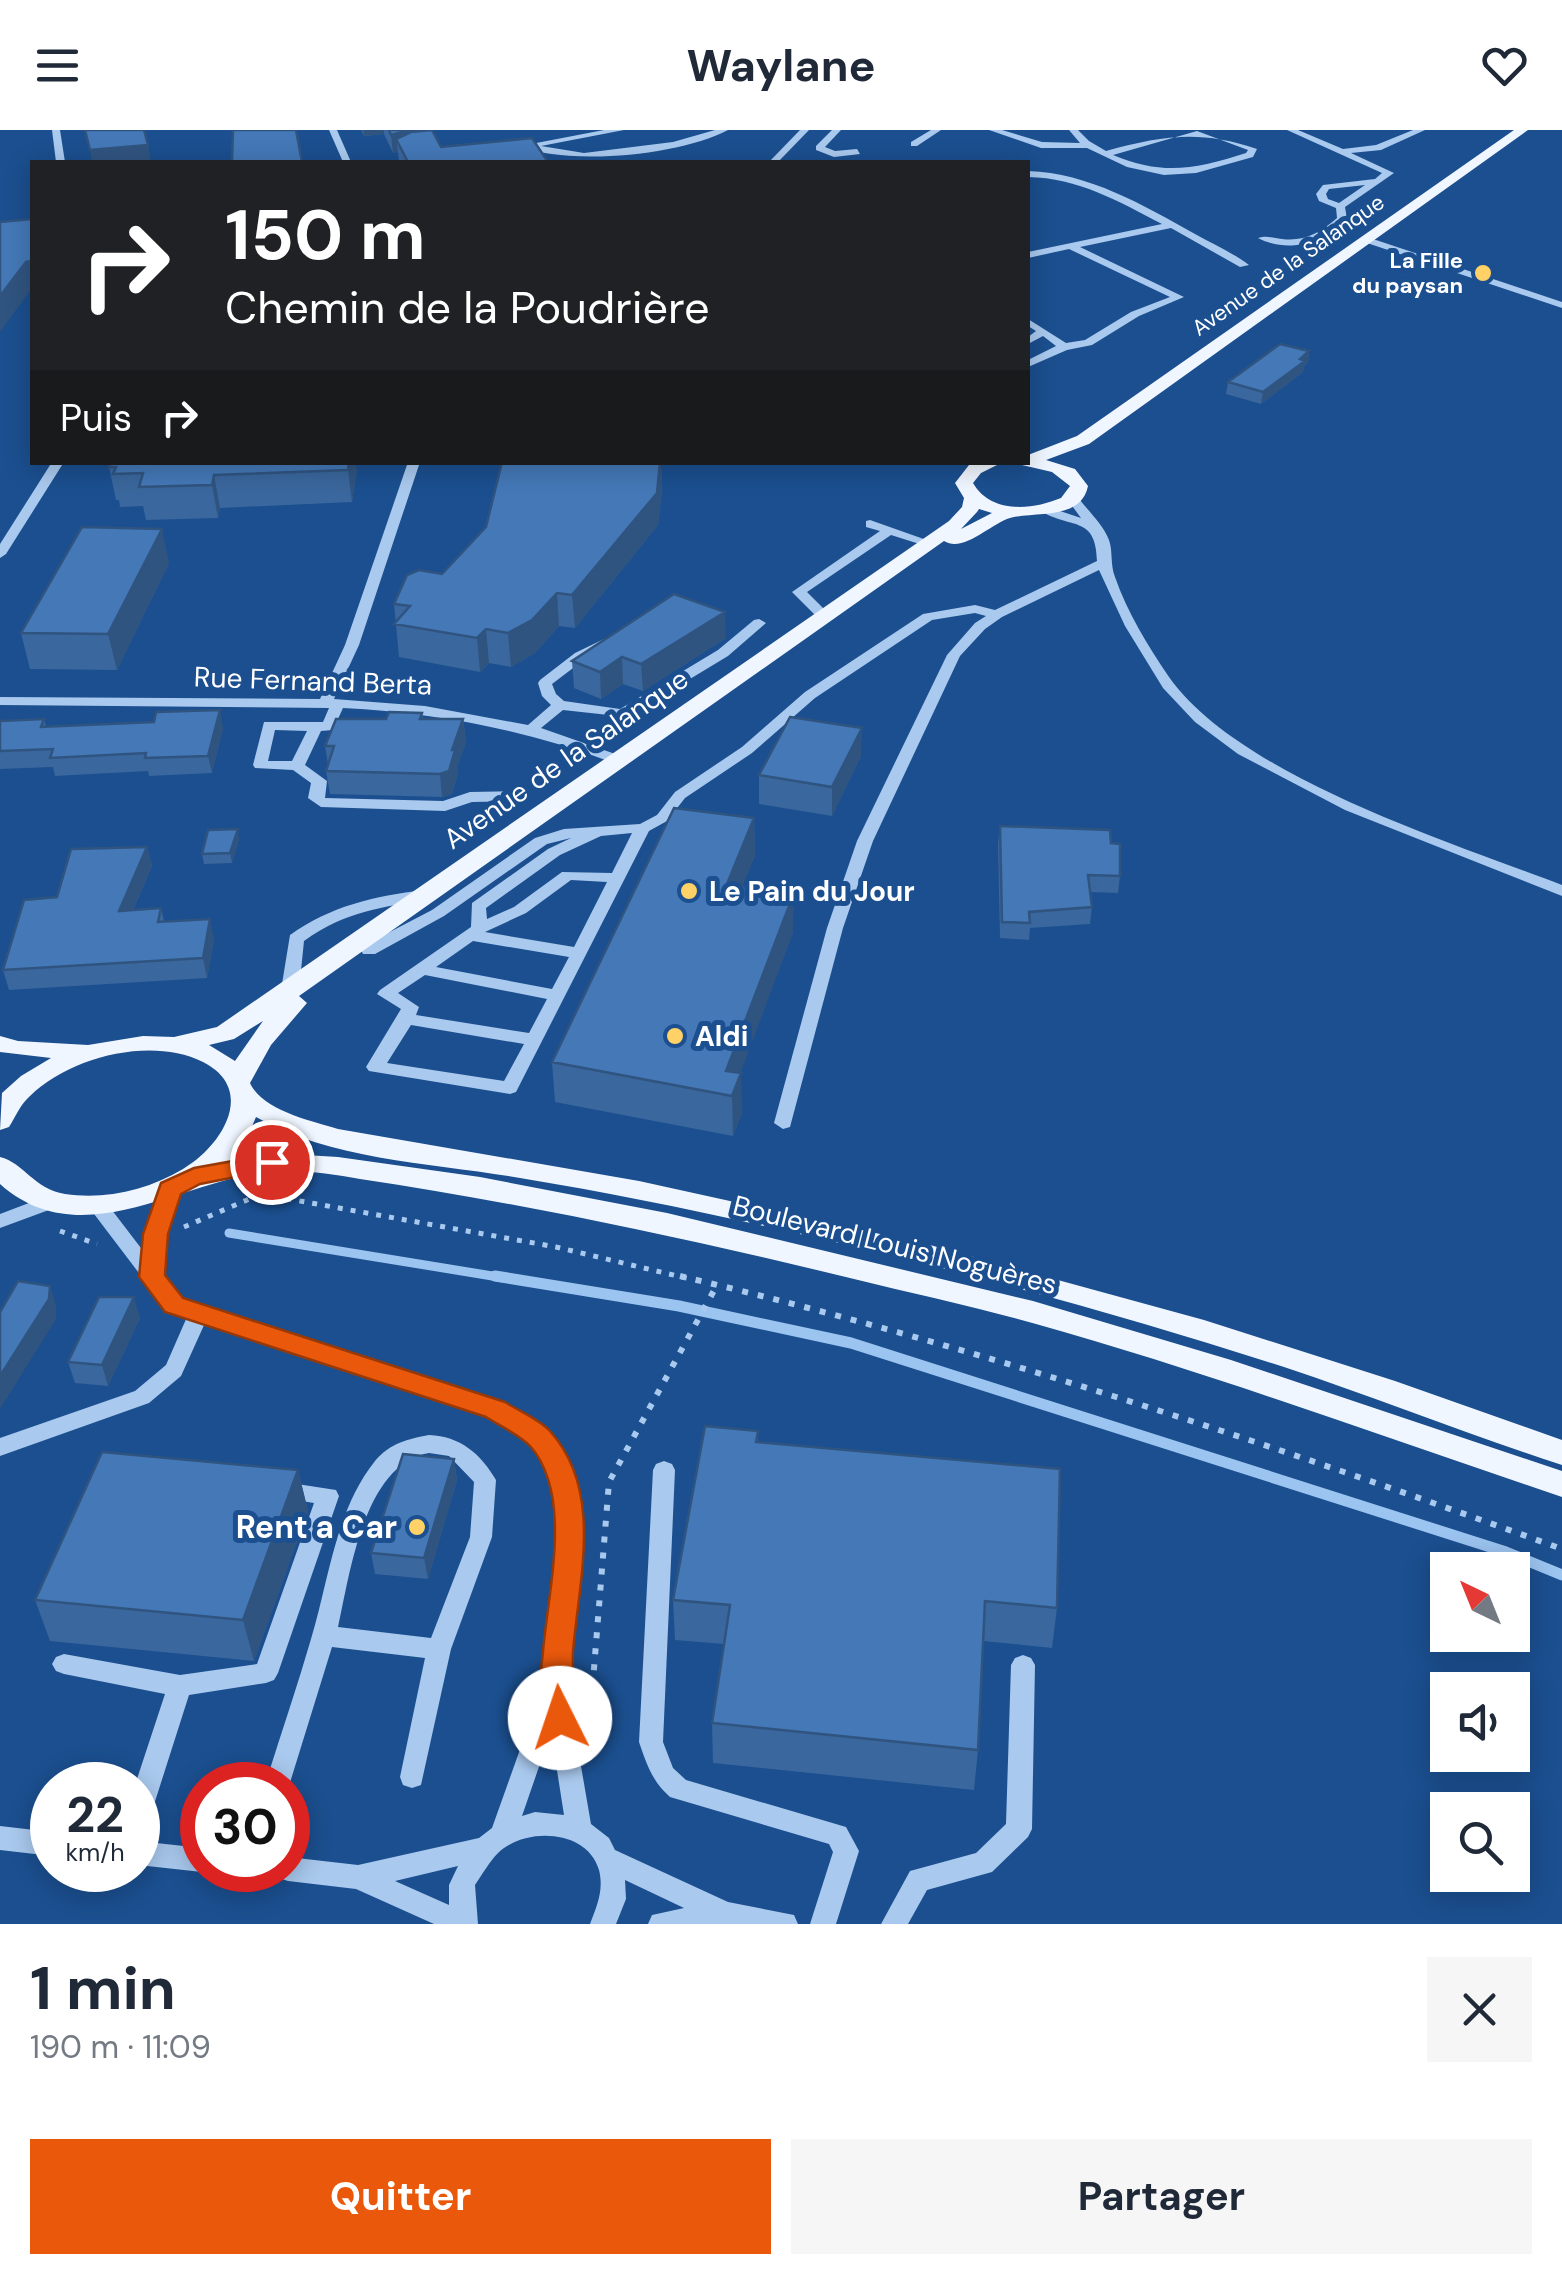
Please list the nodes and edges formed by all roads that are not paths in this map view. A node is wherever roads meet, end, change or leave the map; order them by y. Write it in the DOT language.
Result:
graph roads {
  1 [pos="56,130"];
  2 [pos="333,130"];
  3 [pos="620,130"];
  4 [pos="724,130"];
  5 [pos="805,130"];
  6 [pos="837,130"];
  7 [pos="936,130"];
  8 [pos="993,130"];
  9 [pos="1020,130"];
  10 [pos="1073,130"];
  11 [pos="1193,130"];
  12 [pos="1201,130"];
  13 [pos="1292,130"];
  14 [pos="1422,130"];
  15 [pos="1522,130"];
  16 [pos="512,144"];
  17 [pos="914,144"];
  18 [pos="1060,144"];
  19 [pos="529,145"];
  20 [pos="674,145"];
  21 [pos="1084,146"];
  22 [pos="1335,150"];
  23 [pos="857,152"];
  24 [pos="562,154"];
  25 [pos="1106,154"];
  26 [pos="60,160"];
  27 [pos="346,160"];
  28 [pos="550,160"];
  29 [pos="669,160"];
  30 [pos="775,160"];
  31 [pos="1030,174"];
  32 [pos="1062,179"];
  33 [pos="1382,181"];
  34 [pos="1030,182"];
  35 [pos="1340,206"];
  36 [pos="1172,225"];
  37 [pos="1263,238"];
  38 [pos="1366,240"];
  39 [pos="1067,246"];
  40 [pos="1030,255"];
  41 [pos="1244,265"];
  42 [pos="1562,305"];
  43 [pos="1030,323"];
  44 [pos="1043,331"];
  45 [pos="1030,340"];
  46 [pos="1064,347"];
  47 [pos="1030,363"];
  48 [pos="1083,440"];
  49 [pos="1030,460"];
  50 [pos="1030,462"];
  51 [pos="56,465"];
  52 [pos="413,465"];
  53 [pos="986,465"];
  54 [pos="1069,474"];
  55 [pos="973,498"];
  56 [pos="1073,499"];
  57 [pos="1011,510"];
  58 [pos="1045,510"];
  59 [pos="870,524"];
  60 [pos="1091,526"];
  61 [pos="890,530"];
  62 [pos="929,543"];
  63 [pos="0,554"];
  64 [pos="1104,563"];
  65 [pos="998,614"];
  66 [pos="824,616"];
  67 [pos="759,624"];
  68 [pos="611,639"];
  69 [pos="0,701"];
  70 [pos="332,702"];
  71 [pos="560,706"];
  72 [pos="322,727"];
  73 [pos="346,728"];
  74 [pos="533,728"];
  75 [pos="616,759"];
  76 [pos="297,766"];
  77 [pos="520,796"];
  78 [pos="643,828"];
  79 [pos="599,832"];
  80 [pos="616,878"];
  81 [pos="1562,891"];
  82 [pos="424,895"];
  83 [pos="475,932"];
  84 [pos="369,950"];
  85 [pos="577,953"];
  86 [pos="421,969"];
  87 [pos="290,990"];
  88 [pos="556,995"];
  89 [pos="406,1019"];
  90 [pos="534,1040"];
  91 [pos="0,1044"];
  92 [pos="176,1044"];
  93 [pos="94,1050"];
  94 [pos="240,1089"];
  95 [pos="1,1110"];
  96 [pos="783,1122"];
  97 [pos="0,1166"];
  98 [pos="182,1183"];
  99 [pos="50,1202"];
  100 [pos="98,1206"];
  101 [pos="0,1221"];
  102 [pos="152,1277"];
  103 [pos="198,1314"];
  104 [pos="0,1447"];
  105 [pos="1562,1453"];
  106 [pos="664,1470"];
  107 [pos="1562,1484"];
  108 [pos="269,1490"];
  109 [pos="324,1636"];
  110 [pos="439,1649"];
  111 [pos="64,1664"];
  112 [pos="1023,1665"];
  113 [pos="180,1686"];
  114 [pos="555,1686"];
  115 [pos="155,1762"];
  116 [pos="283,1762"];
  117 [pos="412,1777"];
  118 [pos="578,1829"];
  119 [pos="504,1832"];
  120 [pos="0,1838"];
  121 [pos="30,1841"];
  122 [pos="482,1849"];
  123 [pos="608,1859"];
  124 [pos="310,1872"];
  125 [pos="358,1877"];
  126 [pos="726,1914"];
  127 [pos="464,1924"];
  128 [pos="602,1924"];
  129 [pos="661,1924"];
  130 [pos="785,1924"];
  131 [pos="823,1924"];
  132 [pos="894,1924"];
  1 -- 26 [label="street"];
  2 -- 27 [label="street"];
  3 -- 19 [label="street"];
  4 -- 20 [label="street"];
  5 -- 30 [label="street"];
  6 -- 23 [label="street"];
  7 -- 17 [label="street"];
  8 -- 18 [label="street"];
  9 -- 18 [label="street"];
  10 -- 21 [label="street"];
  11 -- 25 [label="street"];
  12 -- 25 [label="street"];
  13 -- 22 [label="street"];
  14 -- 22 [label="street"];
  15 -- 38 [label="main road, Avenue de la Salanque"];
  16 -- 19 [label="street"];
  18 -- 21 [label="street"];
  19 -- 24 [label="street"];
  20 -- 24 [label="street"];
  20 -- 29 [label="street"];
  21 -- 25 [label="street"];
  22 -- 33 [label="street"];
  24 -- 28 [label="street"];
  31 -- 32 [label="street"];
  32 -- 34 [label="street"];
  32 -- 36 [label="street"];
  33 -- 35 [label="street"];
  33 -- 35 [label="street"];
  35 -- 37 [label="street"];
  36 -- 39 [label="street"];
  36 -- 41 [label="street"];
  38 -- 42 [label="street"];
  38 -- 48 [label="main road, Avenue de la Salanque"];
  39 -- 40 [label="street"];
  39 -- 46 [label="street"];
  43 -- 44 [label="street"];
  44 -- 45 [label="street"];
  44 -- 46 [label="street"];
  46 -- 47 [label="street"];
  48 -- 49 [label="main road, Avenue de la Salanque"];
  48 -- 54 [label="main road"];
  50 -- 54 [label="main road"];
  51 -- 63 [label="street"];
  52 -- 70 [label="street"];
  53 -- 55 [label="main road"];
  54 -- 56 [label="main road"];
  55 -- 57 [label="main road"];
  55 -- 62 [label="main road, Avenue de la Salanque"];
  56 -- 58 [label="main road"];
  56 -- 60 [label="street"];
  57 -- 58 [label="main road"];
  57 -- 84 [label="main road, Avenue de la Salanque"];
  58 -- 60 [label="street"];
  59 -- 61 [label="street"];
  60 -- 64 [label="street"];
  61 -- 62 [label="street"];
  61 -- 66 [label="street"];
  62 -- 66 [label="main road, Avenue de la Salanque"];
  64 -- 65 [label="street"];
  64 -- 81 [label="street"];
  65 -- 78 [label="street"];
  65 -- 96 [label="street"];
  66 -- 75 [label="main road, Avenue de la Salanque"];
  67 -- 71 [label="street"];
  68 -- 71 [label="street"];
  69 -- 70 [label="street, Rue Fernand Berta"];
  70 -- 72 [label="street"];
  70 -- 74 [label="street, Rue Fernand Berta"];
  71 -- 74 [label="street"];
  72 -- 73 [label="street"];
  72 -- 76 [label="street"];
  72 -- 76 [label="street"];
  74 -- 75 [label="street, Rue Fernand Berta"];
  75 -- 82 [label="main road, Avenue de la Salanque"];
  76 -- 77 [label="street"];
  78 -- 79 [label="street"];
  78 -- 80 [label="street"];
  79 -- 83 [label="street"];
  79 -- 84 [label="street"];
  80 -- 83 [label="street"];
  80 -- 85 [label="street"];
  82 -- 87 [label="main road, Avenue de la Salanque"];
  82 -- 87 [label="street"];
  83 -- 85 [label="street"];
  83 -- 86 [label="street"];
  84 -- 94 [label="main road, Avenue de la Salanque"];
  85 -- 88 [label="street"];
  86 -- 88 [label="street"];
  86 -- 89 [label="street"];
  87 -- 92 [label="main road, Avenue de la Salanque"];
  88 -- 90 [label="street"];
  89 -- 90 [label="street"];
  89 -- 90 [label="street"];
  91 -- 93 [label="main road"];
  92 -- 93 [label="main road"];
  92 -- 94 [label="main road, Boulevard Louis Noguères"];
  93 -- 95 [label="main road"];
  94 -- 98 [label="main road, Avenue de la Salanque"];
  94 -- 105 [label="main road, Boulevard Louis Noguères"];
  97 -- 99 [label="main road"];
  98 -- 100 [label="main road, Boulevard Louis Noguères"];
  98 -- 102 [label="street"];
  98 -- 107 [label="main road, Boulevard Louis Noguères"];
  99 -- 100 [label="main road, Boulevard Louis Noguères"];
  99 -- 101 [label="street"];
  100 -- 102 [label="street"];
  102 -- 103 [label="street"];
  103 -- 104 [label="street"];
  103 -- 114 [label="street"];
  106 -- 131 [label="street"];
  108 -- 113 [label="street"];
  109 -- 110 [label="street"];
  109 -- 110 [label="street"];
  109 -- 116 [label="street"];
  110 -- 117 [label="street"];
  111 -- 113 [label="street"];
  112 -- 132 [label="street"];
  113 -- 115 [label="street"];
  114 -- 118 [label="street"];
  114 -- 119 [label="street"];
  118 -- 119 [label="street"];
  118 -- 123 [label="street"];
  119 -- 122 [label="street"];
  120 -- 121 [label="street"];
  122 -- 125 [label="street"];
  122 -- 127 [label="street"];
  123 -- 126 [label="street"];
  123 -- 128 [label="street"];
  124 -- 125 [label="street"];
  125 -- 127 [label="street"];
  126 -- 129 [label="street"];
  126 -- 130 [label="street"];
}
